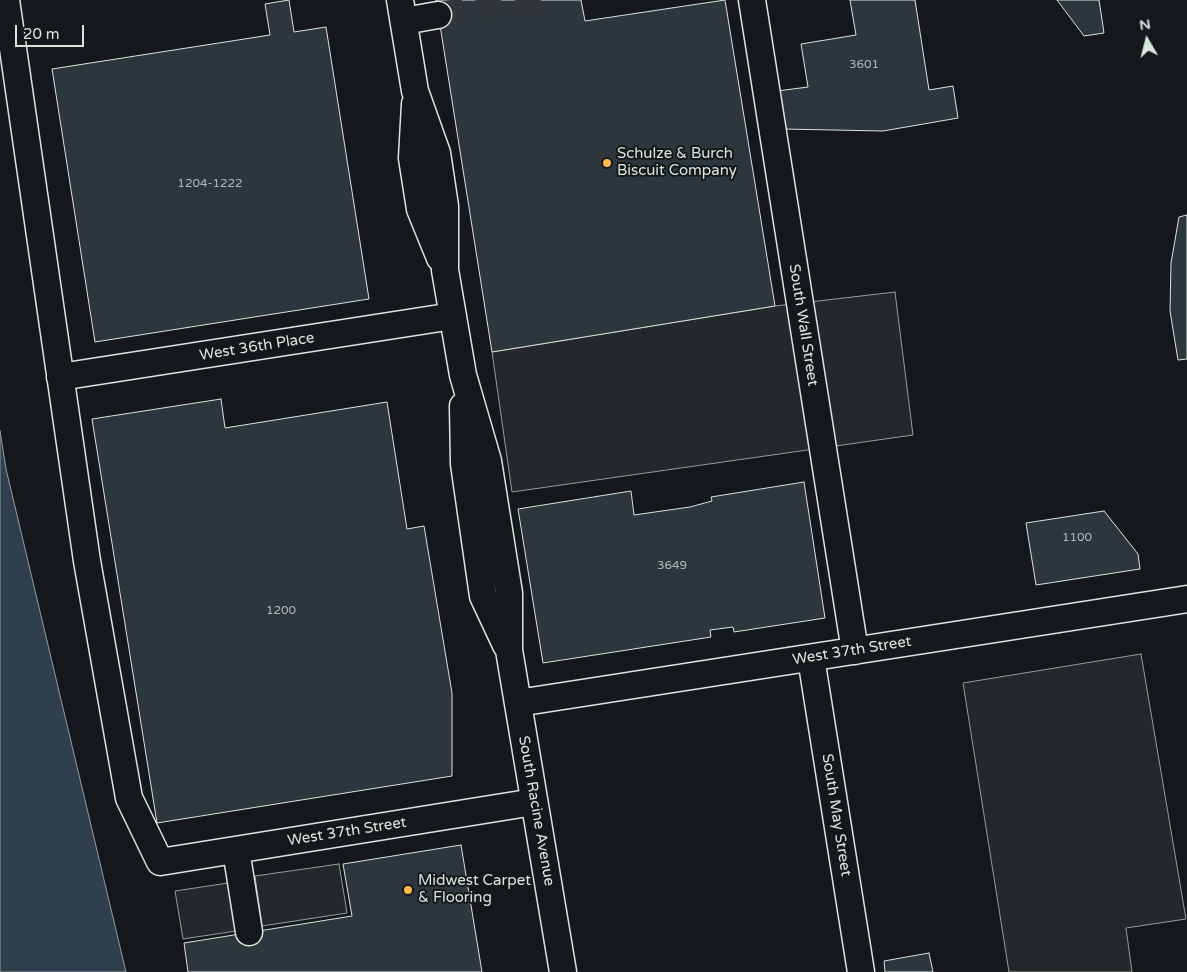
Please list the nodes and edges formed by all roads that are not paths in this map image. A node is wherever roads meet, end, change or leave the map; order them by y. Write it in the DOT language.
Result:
graph roads {
  1 [pos="6,0"];
  2 [pos="752,0"];
  3 [pos="402,10"];
  4 [pos="438,15"];
  5 [pos="453,316"];
  6 [pos="60,377"];
  7 [pos="1187,599"];
  8 [pos="855,651"];
  9 [pos="811,658"];
  10 [pos="518,703"];
  11 [pos="534,802"];
  12 [pos="236,850"];
  13 [pos="249,932"];
  14 [pos="563,972"];
  15 [pos="862,972"];
  1 -- 6 [label="street"];
  2 -- 8 [label="street, South Wall Street"];
  3 -- 4 [label="street"];
  3 -- 5 [label="street, South Racine Avenue"];
  5 -- 6 [label="street, West 36th Place"];
  5 -- 10 [label="street, South Racine Avenue"];
  6 -- 12 [label="street, West 37th Street"];
  7 -- 8 [label="street, West 37th Street"];
  8 -- 9 [label="street, West 37th Street"];
  9 -- 10 [label="street, West 37th Street"];
  9 -- 15 [label="street, South May Street"];
  10 -- 11 [label="street, South Racine Avenue"];
  11 -- 12 [label="street, West 37th Street"];
  11 -- 14 [label="street, South Racine Avenue"];
  12 -- 13 [label="street"];
}
